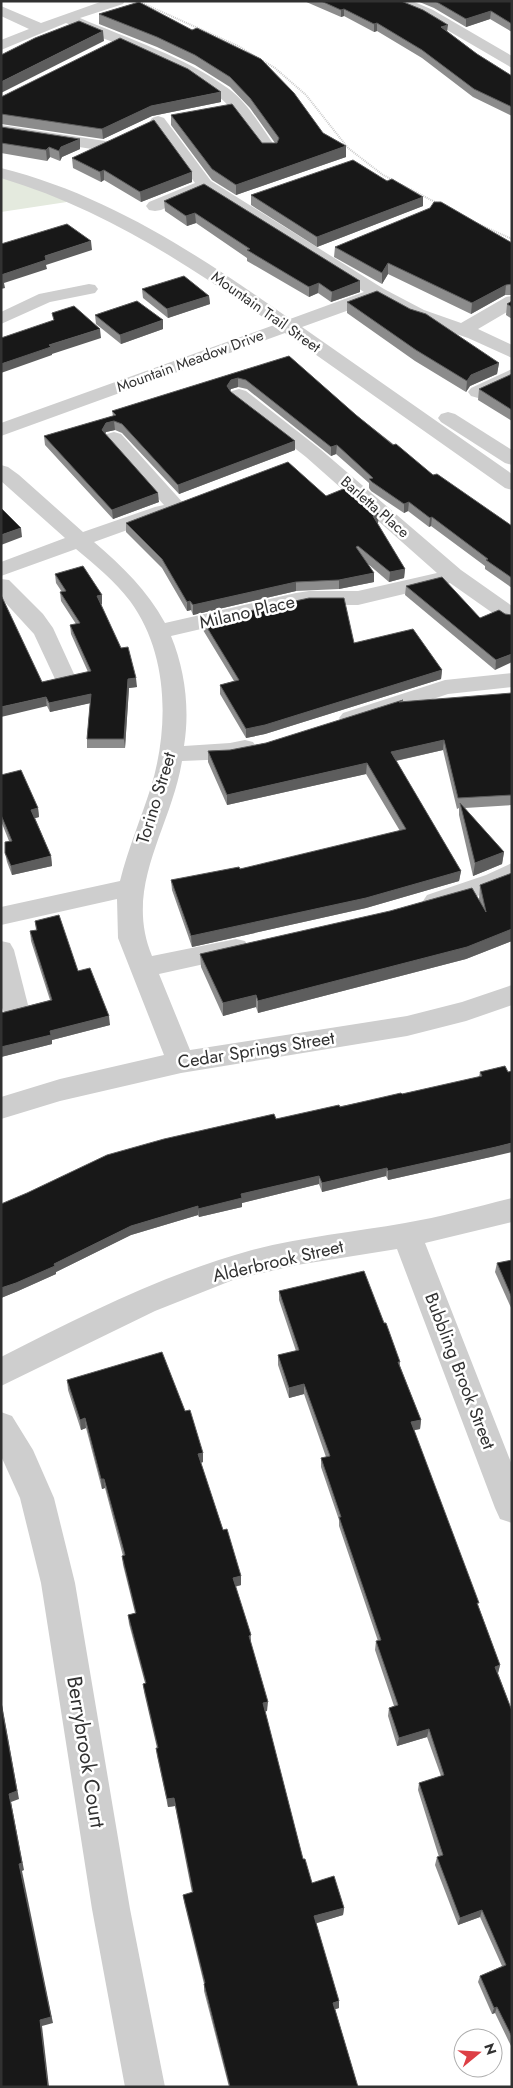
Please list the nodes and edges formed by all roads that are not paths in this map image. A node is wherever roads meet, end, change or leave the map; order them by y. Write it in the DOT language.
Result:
graph roads {
  1 [pos="118,1"];
  2 [pos="399,1"];
  3 [pos="21,4"];
  4 [pos="2,11"];
  5 [pos="66,18"];
  6 [pos="42,29"];
  7 [pos="122,40"];
  8 [pos="1,46"];
  9 [pos="98,51"];
  10 [pos="508,57"];
  11 [pos="158,122"];
  12 [pos="1,130"];
  13 [pos="121,138"];
  14 [pos="105,146"];
  15 [pos="269,149"];
  16 [pos="78,159"];
  17 [pos="1,169"];
  18 [pos="1,173"];
  19 [pos="205,184"];
  20 [pos="254,196"];
  21 [pos="235,203"];
  22 [pos="155,206"];
  23 [pos="334,249"];
  24 [pos="316,256"];
  25 [pos="89,289"];
  26 [pos="378,293"];
  27 [pos="512,301"];
  28 [pos="1,319"];
  29 [pos="294,323"];
  30 [pos="462,330"];
  31 [pos="512,352"];
  32 [pos="512,375"];
  33 [pos="478,392"];
  34 [pos="240,396"];
  35 [pos="1,430"];
  36 [pos="114,438"];
  37 [pos="512,459"];
  38 [pos="1,471"];
  39 [pos="512,484"];
  40 [pos="80,541"];
  41 [pos="1,570"];
  42 [pos="453,575"];
  43 [pos="1,585"];
  44 [pos="512,616"];
  45 [pos="158,632"];
  46 [pos="63,674"];
  47 [pos="510,685"];
  48 [pos="331,725"];
  49 [pos="265,744"];
  50 [pos="172,754"];
  51 [pos="512,872"];
  52 [pos="132,887"];
  53 [pos="410,908"];
  54 [pos="1,916"];
  55 [pos="257,944"];
  56 [pos="1,950"];
  57 [pos="143,968"];
  58 [pos="512,996"];
  59 [pos="14,1005"];
  60 [pos="180,1062"];
  61 [pos="1,1108"];
  62 [pos="512,1210"];
  63 [pos="407,1235"];
  64 [pos="1,1372"];
  65 [pos="1,1426"];
  66 [pos="512,1508"];
  67 [pos="145,2087"];
  1 -- 5 [label="street"];
  2 -- 10 [label="street"];
  3 -- 4 [label="street"];
  4 -- 6 [label="street"];
  5 -- 6 [label="street"];
  5 -- 7 [label="street"];
  6 -- 8 [label="street"];
  7 -- 9 [label="street"];
  7 -- 15 [label="street"];
  11 -- 19 [label="street"];
  12 -- 14 [label="street"];
  13 -- 14 [label="street"];
  14 -- 16 [label="street"];
  17 -- 29 [label="street, Mountain Trail Street"];
  18 -- 29 [label="street, Mountain Trail Street"];
  19 -- 21 [label="street"];
  19 -- 22 [label="street"];
  20 -- 21 [label="street"];
  21 -- 24 [label="street"];
  23 -- 24 [label="street"];
  24 -- 26 [label="street"];
  25 -- 28 [label="street"];
  26 -- 29 [label="street, Mountain Meadow Drive"];
  26 -- 30 [label="street"];
  27 -- 30 [label="street"];
  29 -- 35 [label="street, Mountain Meadow Drive"];
  29 -- 37 [label="street, Mountain Trail Street"];
  29 -- 39 [label="street, Mountain Trail Street"];
  30 -- 31 [label="street"];
  32 -- 33 [label="street"];
  34 -- 42 [label="street, Barletta Place"];
  36 -- 40 [label="street"];
  38 -- 40 [label="street, Torino Street"];
  40 -- 41 [label="street"];
  40 -- 45 [label="street, Torino Street"];
  42 -- 44 [label="street, Barletta Place"];
  42 -- 45 [label="street, Milano Place"];
  43 -- 46 [label="street"];
  45 -- 50 [label="street, Torino Street"];
  47 -- 48 [label="street"];
  49 -- 50 [label="street"];
  50 -- 52 [label="street, Torino Street"];
  51 -- 53 [label="street"];
  52 -- 54 [label="street"];
  52 -- 57 [label="street, Torino Street"];
  55 -- 57 [label="street"];
  56 -- 59 [label="street"];
  57 -- 60 [label="street, Torino Street"];
  58 -- 60 [label="street, Cedar Springs Street"];
  60 -- 61 [label="street, Cedar Springs Street"];
  62 -- 63 [label="street, Alderbrook Street"];
  63 -- 64 [label="street, Alderbrook Street"];
  63 -- 66 [label="street, Bubbling Brook Street"];
  65 -- 67 [label="street, Berrybrook Court"];
}
